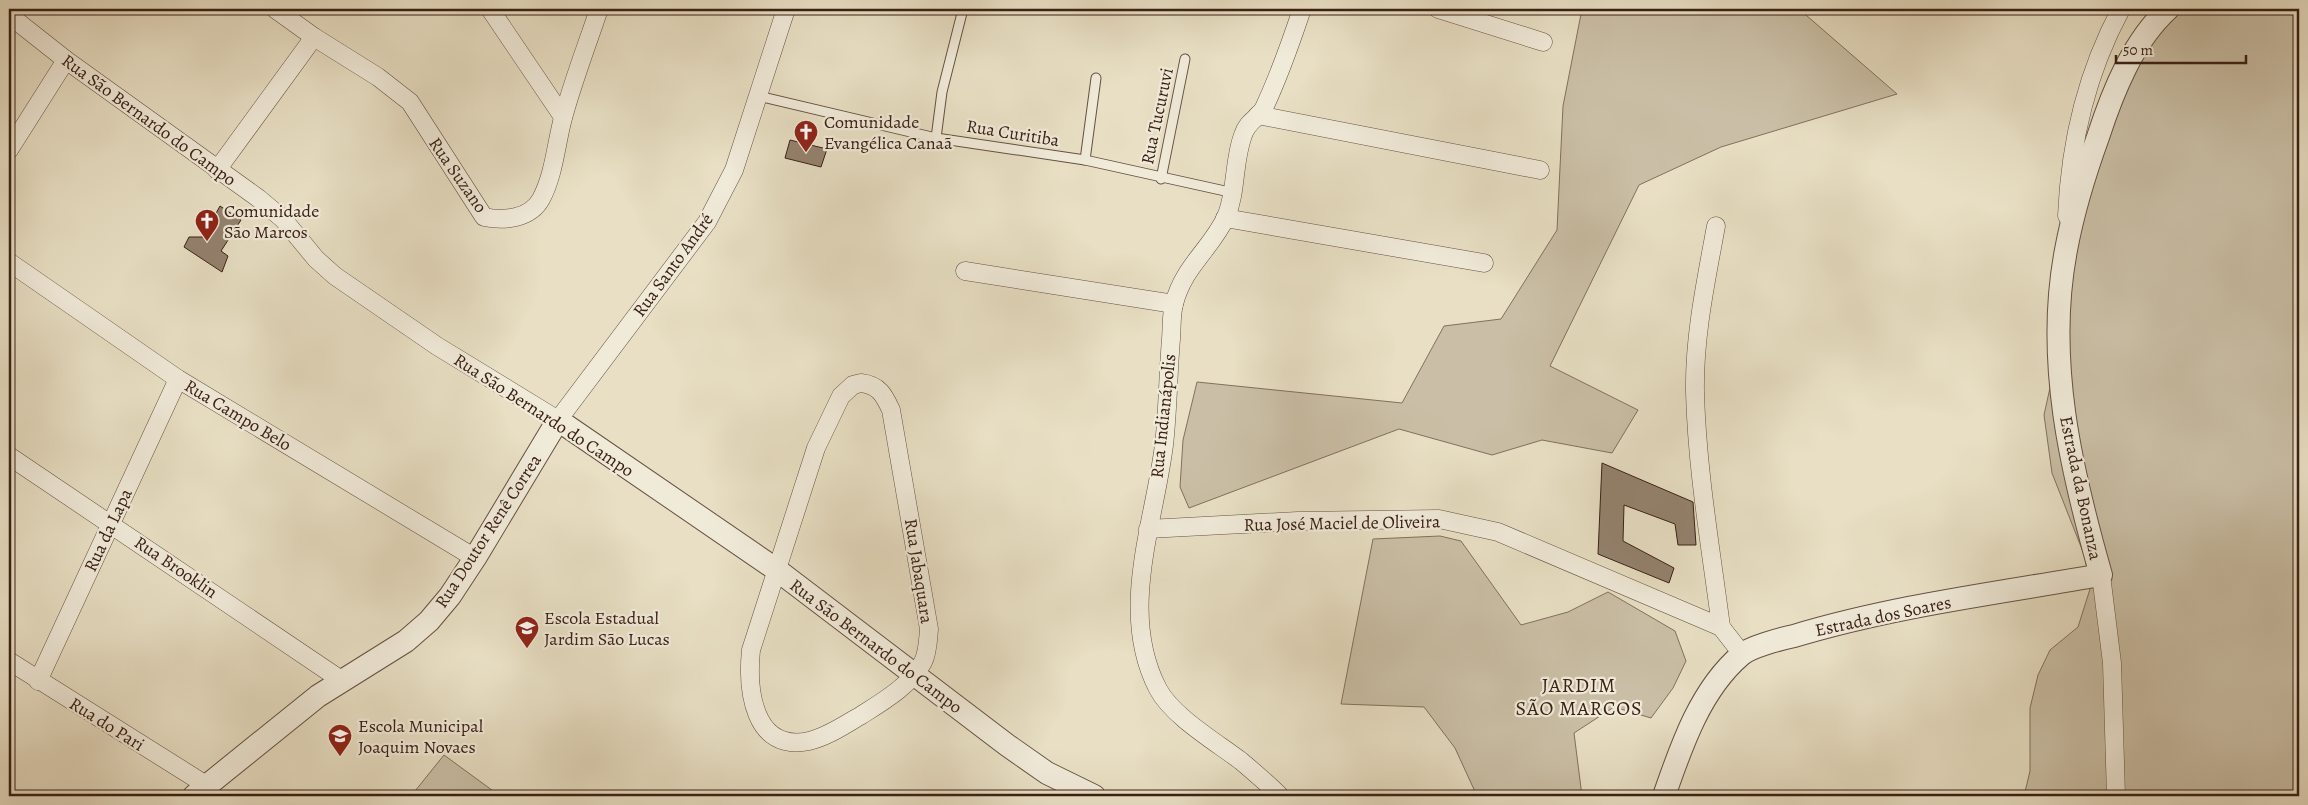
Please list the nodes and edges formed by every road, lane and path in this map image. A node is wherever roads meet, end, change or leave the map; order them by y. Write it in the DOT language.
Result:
graph roads {
  1 [pos="275,9"];
  2 [pos="490,9"];
  3 [pos="599,9"];
  4 [pos="786,9"];
  5 [pos="963,9"];
  6 [pos="1302,9"];
  7 [pos="1438,9"];
  8 [pos="2122,9"];
  9 [pos="2168,9"];
  10 [pos="9,15"];
  11 [pos="314,37"];
  12 [pos="1543,42"];
  13 [pos="1185,59"];
  14 [pos="66,60"];
  15 [pos="1096,78"];
  16 [pos="758,96"];
  17 [pos="1258,115"];
  18 [pos="563,118"];
  19 [pos="936,138"];
  20 [pos="9,150"];
  21 [pos="1085,160"];
  22 [pos="217,170"];
  23 [pos="1540,170"];
  24 [pos="1160,178"];
  25 [pos="1234,193"];
  26 [pos="1225,218"];
  27 [pos="1716,226"];
  28 [pos="2066,250"];
  29 [pos="9,262"];
  30 [pos="1484,263"];
  31 [pos="965,271"];
  32 [pos="1174,304"];
  33 [pos="178,379"];
  34 [pos="558,420"];
  35 [pos="9,456"];
  36 [pos="111,523"];
  37 [pos="1148,529"];
  38 [pos="475,558"];
  39 [pos="777,570"];
  40 [pos="2101,575"];
  41 [pos="1721,627"];
  42 [pos="1742,654"];
  43 [pos="9,661"];
  44 [pos="914,676"];
  45 [pos="341,680"];
  46 [pos="38,681"];
  47 [pos="200,791"];
  48 [pos="1094,796"];
  49 [pos="1280,796"];
  50 [pos="1664,796"];
  51 [pos="2116,796"];
  1 -- 11 [label="street, Rua Suzano"];
  2 -- 18 [label="street"];
  3 -- 18 [label="street, Rua Suzano"];
  4 -- 16 [label="street, Rua Santo André"];
  5 -- 19 [label="lane"];
  6 -- 17 [label="street, Rua Indianápolis"];
  7 -- 12 [label="street"];
  8 -- 28 [label="street"];
  9 -- 28 [label="street, Estrada da Bonanza"];
  10 -- 14 [label="street, Rua São Bernardo do Campo"];
  11 -- 18 [label="street, Rua Suzano"];
  11 -- 22 [label="street"];
  13 -- 24 [label="lane, Rua Tucuruvi"];
  14 -- 20 [label="street"];
  14 -- 22 [label="street, Rua São Bernardo do Campo"];
  15 -- 21 [label="lane"];
  16 -- 19 [label="lane, Rua Curitiba"];
  16 -- 34 [label="street, Rua Santo André"];
  17 -- 23 [label="street"];
  17 -- 25 [label="street, Rua Indianápolis"];
  19 -- 21 [label="lane, Rua Curitiba"];
  21 -- 24 [label="lane, Rua Curitiba"];
  22 -- 34 [label="street, Rua São Bernardo do Campo"];
  24 -- 25 [label="lane, Rua Curitiba"];
  25 -- 26 [label="street, Rua Indianápolis"];
  26 -- 30 [label="street"];
  26 -- 32 [label="street, Rua Indianápolis"];
  27 -- 41 [label="street"];
  28 -- 40 [label="street, Estrada da Bonanza"];
  29 -- 33 [label="street, Rua Campo Belo"];
  31 -- 32 [label="street"];
  32 -- 37 [label="street, Rua Indianápolis"];
  33 -- 36 [label="street, Rua da Lapa"];
  33 -- 38 [label="street, Rua Campo Belo"];
  34 -- 38 [label="street, Rua Doutor Renê Correa"];
  34 -- 39 [label="street, Rua São Bernardo do Campo"];
  35 -- 36 [label="street, Rua Brooklin"];
  36 -- 45 [label="street, Rua Brooklin"];
  36 -- 46 [label="street, Rua da Lapa"];
  37 -- 41 [label="street, Rua José Maciel de Oliveira"];
  37 -- 49 [label="street, Rua Indianápolis"];
  38 -- 45 [label="street, Rua Doutor Renê Correa"];
  39 -- 44 [label="street, Rua São Bernardo do Campo"];
  39 -- 44 [label="street, Rua Jabaquara"];
  39 -- 44 [label="street, Rua Jabaquara"];
  40 -- 42 [label="street, Estrada dos Soares"];
  40 -- 51 [label="street"];
  41 -- 42 [label="street, Rua José Maciel de Oliveira"];
  42 -- 50 [label="street, Estrada dos Soares"];
  43 -- 46 [label="street, Rua do Pari"];
  44 -- 48 [label="street, Rua São Bernardo do Campo"];
  45 -- 47 [label="street, Rua Doutor Renê Correa"];
  46 -- 47 [label="street, Rua do Pari"];
}
